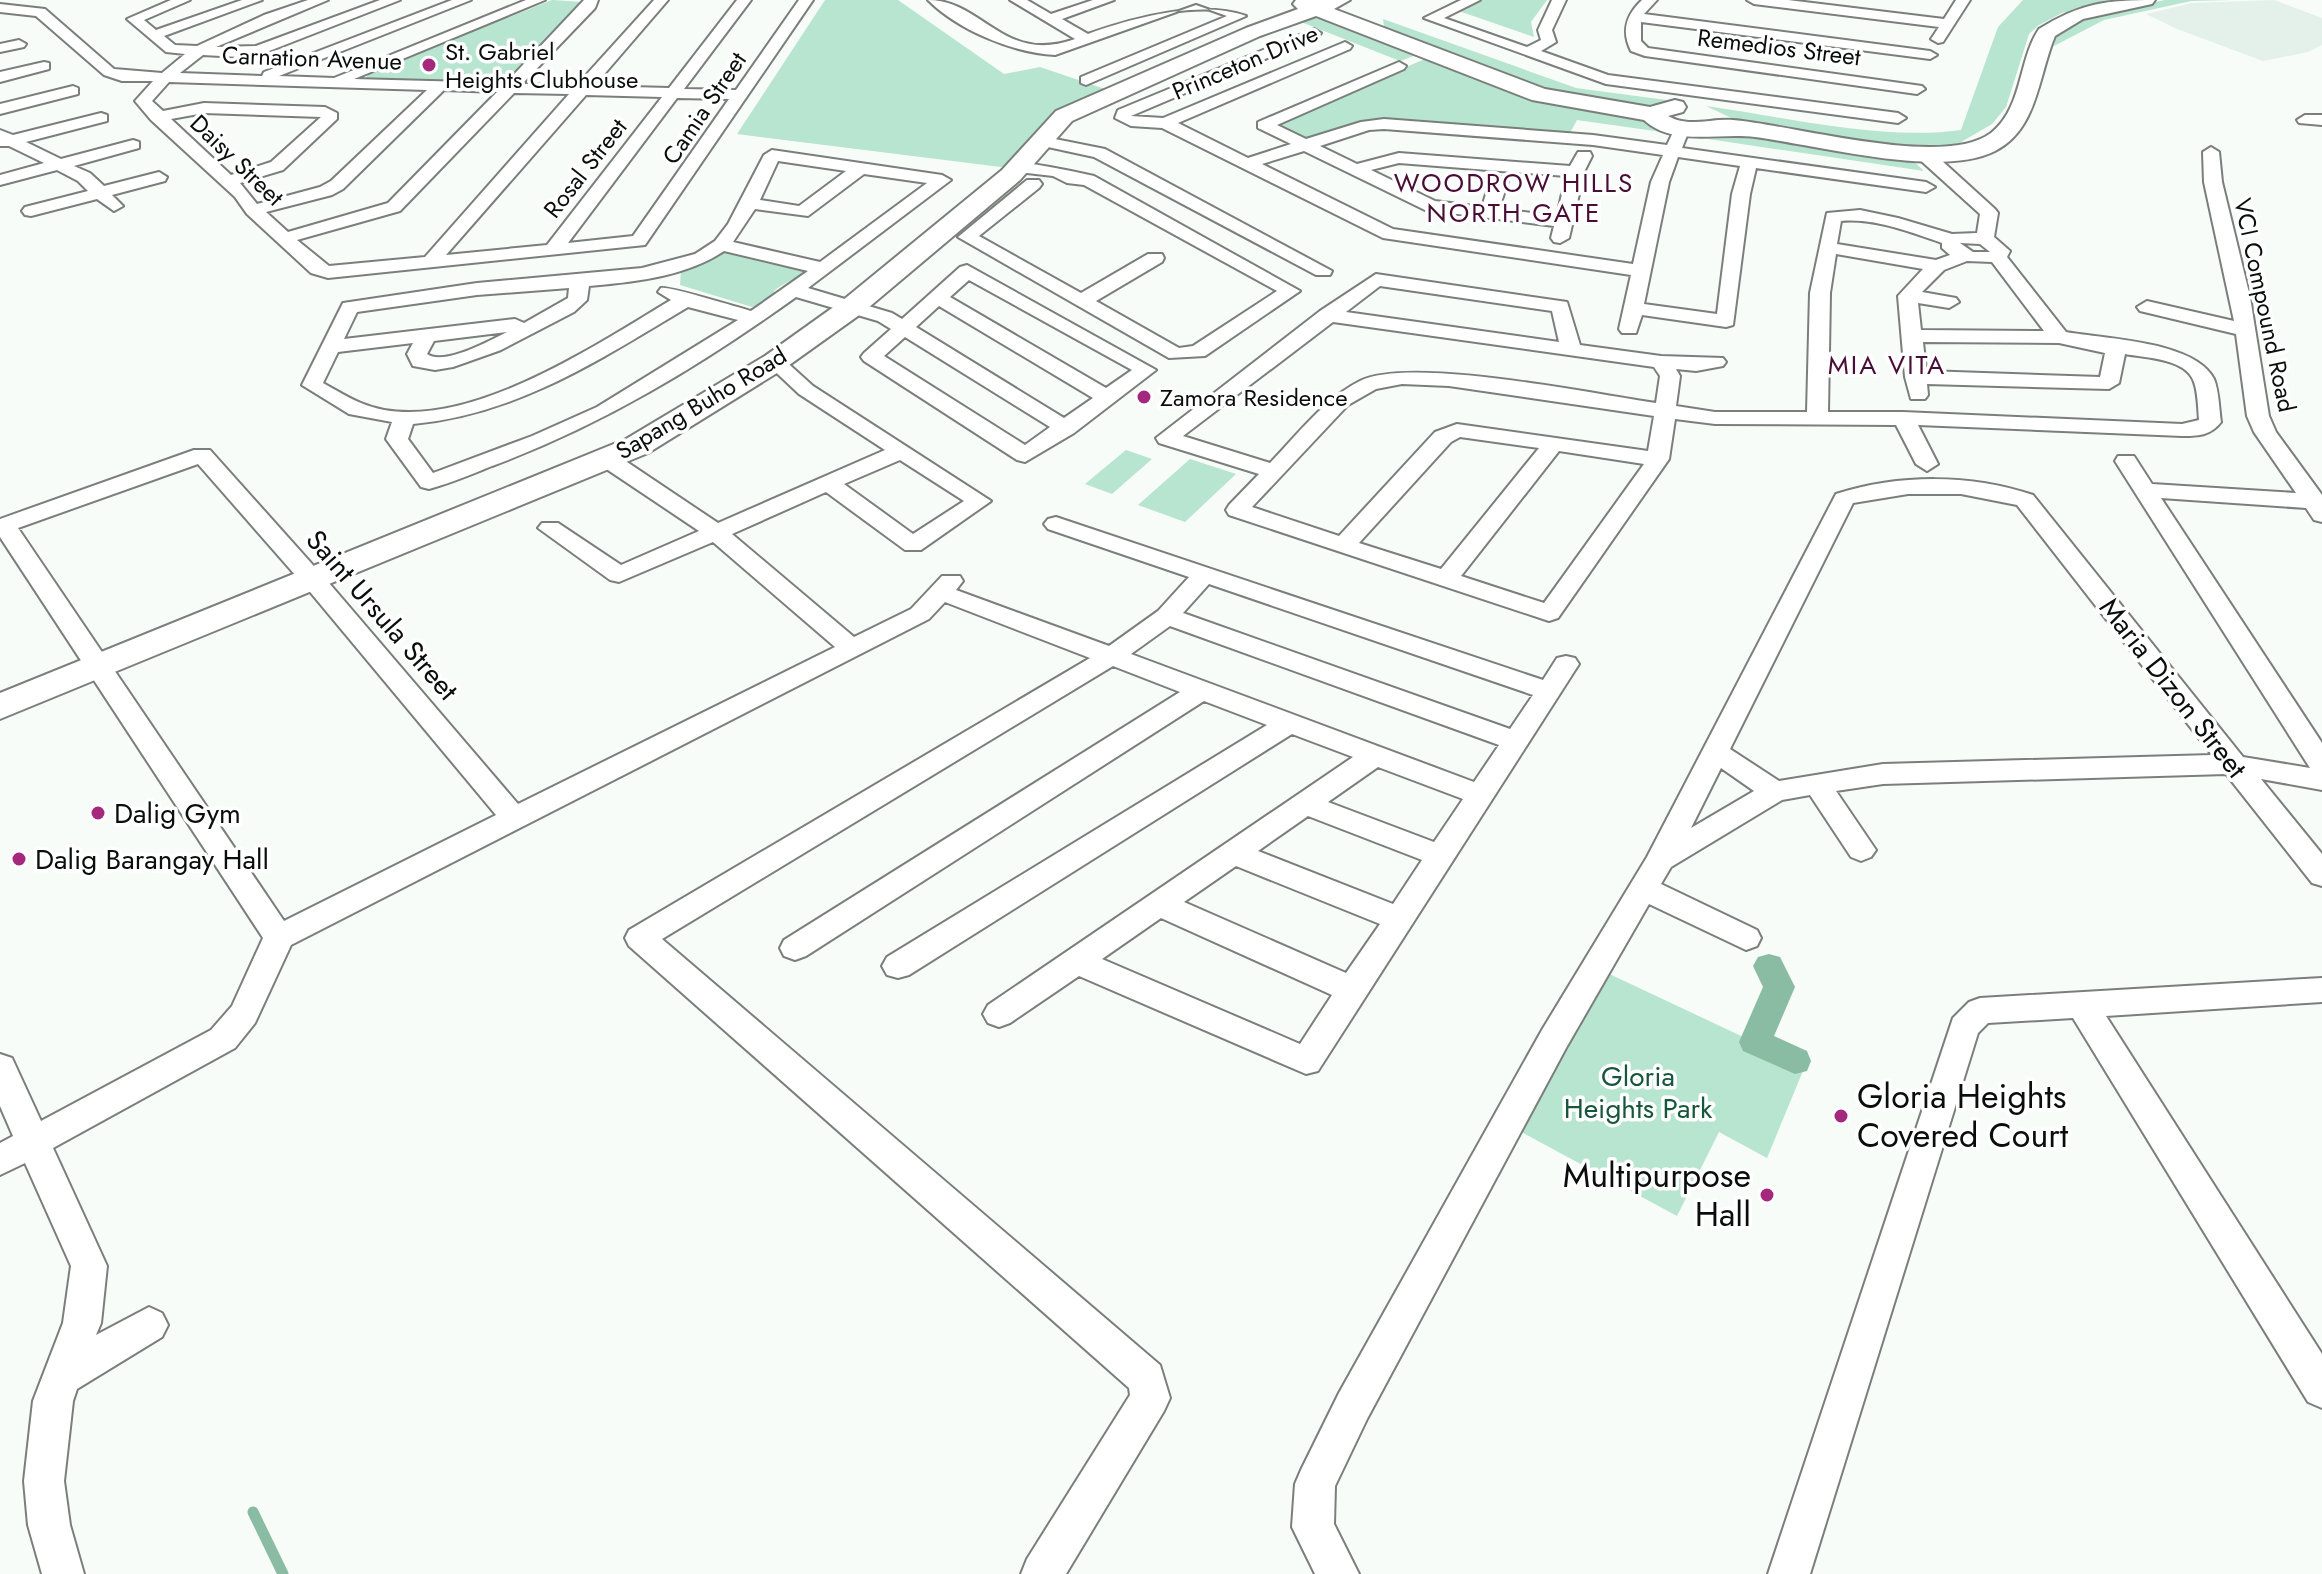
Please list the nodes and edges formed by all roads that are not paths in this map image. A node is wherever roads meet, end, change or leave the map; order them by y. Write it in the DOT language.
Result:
graph roads {
  1 [pos="183,0"];
  2 [pos="255,0"];
  3 [pos="321,0"];
  4 [pos="393,0"];
  5 [pos="464,0"];
  6 [pos="538,0"];
  7 [pos="591,0"];
  8 [pos="661,0"];
  9 [pos="744,0"];
  10 [pos="806,0"];
  11 [pos="935,0"];
  12 [pos="1017,0"];
  13 [pos="1107,0"];
  14 [pos="1196,0"];
  15 [pos="1473,0"];
  16 [pos="1559,0"];
  17 [pos="1650,0"];
  18 [pos="1754,0"];
  19 [pos="2145,0"];
  20 [pos="1959,1"];
  21 [pos="0,8"];
  22 [pos="1315,10"];
  23 [pos="1635,17"];
  24 [pos="1049,19"];
  25 [pos="1945,23"];
  26 [pos="154,35"];
  27 [pos="1088,40"];
  28 [pos="19,44"];
  29 [pos="1345,46"];
  30 [pos="0,48"];
  31 [pos="195,52"];
  32 [pos="1527,52"];
  33 [pos="1431,53"];
  34 [pos="44,66"];
  35 [pos="0,77"];
  36 [pos="167,77"];
  37 [pos="1921,78"];
  38 [pos="257,80"];
  39 [pos="1086,80"];
  40 [pos="332,83"];
  41 [pos="440,86"];
  42 [pos="511,87"];
  43 [pos="582,90"];
  44 [pos="73,91"];
  45 [pos="674,93"];
  46 [pos="742,95"];
  47 [pos="0,109"];
  48 [pos="157,117"];
  49 [pos="1689,117"];
  50 [pos="101,118"];
  51 [pos="1898,118"];
  52 [pos="1165,123"];
  53 [pos="4,139"];
  54 [pos="1593,140"];
  55 [pos="1063,142"];
  56 [pos="1303,144"];
  57 [pos="133,145"];
  58 [pos="2211,152"];
  59 [pos="1924,154"];
  60 [pos="1750,161"];
  61 [pos="1249,163"];
  62 [pos="61,164"];
  63 [pos="861,168"];
  64 [pos="1356,169"];
  65 [pos="1576,172"];
  66 [pos="1020,175"];
  67 [pos="159,177"];
  68 [pos="0,180"];
  69 [pos="228,181"];
  70 [pos="1499,181"];
  71 [pos="1926,187"];
  72 [pos="102,192"];
  73 [pos="749,203"];
  74 [pos="114,206"];
  75 [pos="253,210"];
  76 [pos="31,211"];
  77 [pos="1489,214"];
  78 [pos="1565,222"];
  79 [pos="286,238"];
  80 [pos="1985,239"];
  81 [pos="1951,240"];
  82 [pos="721,245"];
  83 [pos="1830,248"];
  84 [pos="552,251"];
  85 [pos="1965,256"];
  86 [pos="1997,256"];
  87 [pos="1155,258"];
  88 [pos="1554,258"];
  89 [pos="430,262"];
  90 [pos="1937,266"];
  91 [pos="824,269"];
  92 [pos="658,271"];
  93 [pos="1323,271"];
  94 [pos="1643,271"];
  95 [pos="580,280"];
  96 [pos="797,291"];
  97 [pos="1908,296"];
  98 [pos="938,298"];
  99 [pos="685,300"];
  100 [pos="1082,301"];
  101 [pos="1949,302"];
  102 [pos="852,307"];
  103 [pos="2147,307"];
  104 [pos="1633,308"];
  105 [pos="1327,315"];
  106 [pos="755,318"];
  107 [pos="538,322"];
  108 [pos="904,328"];
  109 [pos="1629,329"];
  110 [pos="2245,330"];
  111 [pos="427,335"];
  112 [pos="1911,336"];
  113 [pos="2059,337"];
  114 [pos="2111,345"];
  115 [pos="330,347"];
  116 [pos="1571,348"];
  117 [pos="775,362"];
  118 [pos="1661,362"];
  119 [pos="1716,362"];
  120 [pos="1915,377"];
  121 [pos="1108,398"];
  122 [pos="1665,412"];
  123 [pos="1817,418"];
  124 [pos="1912,418"];
  125 [pos="403,420"];
  126 [pos="1066,428"];
  127 [pos="1553,445"];
  128 [pos="901,451"];
  129 [pos="607,459"];
  130 [pos="1658,459"];
  131 [pos="2126,461"];
  132 [pos="1927,464"];
  133 [pos="1274,471"];
  134 [pos="827,483"];
  135 [pos="2146,490"];
  136 [pos="2319,506"];
  137 [pos="1056,524"];
  138 [pos="2,526"];
  139 [pos="550,528"];
  140 [pos="717,533"];
  141 [pos="1345,544"];
  142 [pos="1204,575"];
  143 [pos="1447,578"];
  144 [pos="314,580"];
  145 [pos="1167,616"];
  146 [pos="852,648"];
  147 [pos="1112,656"];
  148 [pos="1566,664"];
  149 [pos="101,666"];
  150 [pos="1202,690"];
  151 [pos="1549,691"];
  152 [pos="0,707"];
  153 [pos="1290,723"];
  154 [pos="1516,741"];
  155 [pos="1716,752"];
  156 [pos="1376,755"];
  157 [pos="2232,764"];
  158 [pos="2322,765"];
  159 [pos="2322,780"];
  160 [pos="1817,784"];
  161 [pos="1775,791"];
  162 [pos="1481,795"];
  163 [pos="1306,804"];
  164 [pos="513,817"];
  165 [pos="1861,850"];
  166 [pos="1234,853"];
  167 [pos="1441,856"];
  168 [pos="1660,860"];
  169 [pos="2322,875"];
  170 [pos="1644,889"];
  171 [pos="1159,904"];
  172 [pos="1399,919"];
  173 [pos="279,937"];
  174 [pos="1746,938"];
  175 [pos="795,948"];
  176 [pos="1076,961"];
  177 [pos="898,966"];
  178 [pos="1353,990"];
  179 [pos="2322,990"];
  180 [pos="2081,1003"];
  181 [pos="999,1014"];
  182 [pos="0,1068"];
  183 [pos="34,1142"];
  184 [pos="0,1160"];
  185 [pos="149,1325"];
  186 [pos="63,1376"];
  187 [pos="2322,1389"];
  188 [pos="63,1574"];
  189 [pos="1042,1574"];
  190 [pos="1338,1574"];
  191 [pos="1789,1574"];
  1 -- 26 [label="street"];
  2 -- 26 [label="street"];
  3 -- 31 [label="street"];
  4 -- 31 [label="street"];
  5 -- 38 [label="street"];
  6 -- 40 [label="street"];
  7 -- 42 [label="street"];
  8 -- 43 [label="street"];
  9 -- 45 [label="street, Rosal Street"];
  10 -- 46 [label="street, Camia Street"];
  11 -- 27 [label="street"];
  12 -- 24 [label="street"];
  13 -- 24 [label="street"];
  14 -- 27 [label="street"];
  14 -- 39 [label="street"];
  15 -- 32 [label="street"];
  16 -- 32 [label="street"];
  17 -- 23 [label="street"];
  18 -- 25 [label="street"];
  19 -- 59 [label="street"];
  20 -- 25 [label="street"];
  21 -- 36 [label="street, Carnation Avenue"];
  22 -- 33 [label="street"];
  22 -- 52 [label="street"];
  22 -- 55 [label="street, Sapang Buho Road"];
  23 -- 37 [label="street"];
  23 -- 37 [label="street, Remedios Street"];
  24 -- 27 [label="street"];
  25 -- 37 [label="street"];
  26 -- 31 [label="street"];
  28 -- 30 [label="street"];
  29 -- 52 [label="street, Princeton Drive"];
  31 -- 36 [label="street"];
  32 -- 49 [label="street"];
  33 -- 49 [label="street"];
  33 -- 56 [label="street"];
  34 -- 35 [label="street"];
  36 -- 38 [label="street, Carnation Avenue"];
  36 -- 48 [label="street, Daisy Street"];
  38 -- 40 [label="street, Carnation Avenue"];
  40 -- 41 [label="street, Carnation Avenue"];
  41 -- 42 [label="street, Carnation Avenue"];
  41 -- 75 [label="street"];
  42 -- 43 [label="street, Carnation Avenue"];
  42 -- 79 [label="street"];
  43 -- 45 [label="street, Carnation Avenue"];
  43 -- 89 [label="street"];
  44 -- 47 [label="street"];
  45 -- 46 [label="street, Carnation Avenue"];
  45 -- 84 [label="street, Rosal Street"];
  46 -- 84 [label="street, Camia Street"];
  48 -- 69 [label="street, Daisy Street"];
  48 -- 69 [label="street"];
  49 -- 51 [label="street"];
  49 -- 54 [label="street"];
  49 -- 59 [label="street"];
  49 -- 60 [label="street"];
  49 -- 94 [label="street"];
  50 -- 53 [label="street"];
  52 -- 61 [label="street"];
  53 -- 62 [label="street"];
  54 -- 56 [label="street"];
  54 -- 65 [label="street"];
  55 -- 66 [label="street, Sapang Buho Road"];
  55 -- 93 [label="street"];
  56 -- 61 [label="street"];
  56 -- 64 [label="street"];
  57 -- 62 [label="street"];
  58 -- 110 [label="street, VCI Compound Road"];
  59 -- 80 [label="street"];
  60 -- 71 [label="street"];
  60 -- 104 [label="street"];
  61 -- 88 [label="street"];
  62 -- 68 [label="street"];
  62 -- 72 [label="street"];
  63 -- 73 [label="street"];
  63 -- 73 [label="street"];
  63 -- 91 [label="street"];
  64 -- 65 [label="street"];
  64 -- 77 [label="street"];
  65 -- 78 [label="street"];
  66 -- 100 [label="street"];
  66 -- 100 [label="street"];
  66 -- 102 [label="street, Sapang Buho Road"];
  67 -- 72 [label="street"];
  69 -- 75 [label="street, Daisy Street"];
  70 -- 77 [label="street"];
  72 -- 74 [label="street"];
  72 -- 76 [label="street"];
  73 -- 82 [label="street"];
  75 -- 79 [label="street, Daisy Street"];
  77 -- 78 [label="street"];
  78 -- 88 [label="street"];
  79 -- 89 [label="street, Daisy Street"];
  80 -- 81 [label="street"];
  80 -- 86 [label="street"];
  81 -- 83 [label="street"];
  81 -- 85 [label="street"];
  82 -- 91 [label="street"];
  82 -- 92 [label="street"];
  83 -- 90 [label="street"];
  83 -- 123 [label="street"];
  84 -- 89 [label="street"];
  85 -- 86 [label="street"];
  85 -- 90 [label="street"];
  86 -- 113 [label="street"];
  87 -- 100 [label="street"];
  88 -- 94 [label="street"];
  90 -- 97 [label="street"];
  91 -- 96 [label="street"];
  92 -- 95 [label="street"];
  92 -- 99 [label="street"];
  94 -- 104 [label="street"];
  95 -- 107 [label="street"];
  95 -- 115 [label="street"];
  96 -- 102 [label="street"];
  96 -- 106 [label="street"];
  97 -- 101 [label="street"];
  97 -- 112 [label="street"];
  98 -- 108 [label="street"];
  98 -- 121 [label="street"];
  98 -- 121 [label="street"];
  99 -- 106 [label="street"];
  99 -- 125 [label="street"];
  102 -- 108 [label="street"];
  102 -- 117 [label="street, Sapang Buho Road"];
  103 -- 110 [label="street"];
  104 -- 109 [label="street"];
  105 -- 116 [label="street"];
  105 -- 116 [label="street"];
  105 -- 133 [label="street"];
  106 -- 125 [label="street"];
  107 -- 111 [label="street"];
  107 -- 111 [label="street"];
  108 -- 126 [label="street"];
  108 -- 126 [label="street"];
  110 -- 136 [label="street, VCI Compound Road"];
  111 -- 115 [label="street"];
  112 -- 113 [label="street"];
  112 -- 120 [label="street"];
  113 -- 114 [label="street"];
  114 -- 120 [label="street"];
  114 -- 124 [label="street"];
  115 -- 125 [label="street"];
  116 -- 118 [label="street"];
  117 -- 128 [label="street"];
  117 -- 129 [label="street, Sapang Buho Road"];
  118 -- 119 [label="street"];
  118 -- 122 [label="street"];
  120 -- 124 [label="street"];
  121 -- 126 [label="street"];
  122 -- 123 [label="street"];
  122 -- 130 [label="street"];
  122 -- 133 [label="street"];
  123 -- 124 [label="street"];
  124 -- 132 [label="street"];
  127 -- 130 [label="street"];
  127 -- 141 [label="street"];
  127 -- 143 [label="street"];
  128 -- 134 [label="street"];
  128 -- 134 [label="street"];
  129 -- 140 [label="street"];
  129 -- 144 [label="street, Sapang Buho Road"];
  130 -- 143 [label="street"];
  131 -- 135 [label="street"];
  133 -- 141 [label="street"];
  134 -- 140 [label="street"];
  135 -- 136 [label="street"];
  135 -- 158 [label="street"];
  137 -- 142 [label="street"];
  138 -- 144 [label="street, Saint Ursula Street"];
  138 -- 149 [label="street"];
  139 -- 140 [label="street"];
  140 -- 146 [label="street"];
  141 -- 143 [label="street"];
  142 -- 145 [label="street"];
  142 -- 151 [label="street"];
  144 -- 149 [label="street, Sapang Buho Road"];
  144 -- 164 [label="street, Saint Ursula Street"];
  145 -- 147 [label="street"];
  145 -- 154 [label="street"];
  146 -- 147 [label="street"];
  146 -- 164 [label="street"];
  147 -- 150 [label="street"];
  147 -- 189 [label="street"];
  148 -- 151 [label="street"];
  149 -- 152 [label="street, Sapang Buho Road"];
  149 -- 173 [label="street"];
  150 -- 153 [label="street"];
  150 -- 175 [label="street"];
  151 -- 154 [label="street"];
  153 -- 156 [label="street"];
  153 -- 177 [label="street"];
  154 -- 162 [label="street"];
  155 -- 157 [label="street, Maria Dizon Street"];
  155 -- 161 [label="street"];
  155 -- 168 [label="street"];
  156 -- 162 [label="street"];
  156 -- 163 [label="street"];
  157 -- 159 [label="street"];
  157 -- 160 [label="street"];
  157 -- 169 [label="street, Maria Dizon Street"];
  160 -- 161 [label="street"];
  160 -- 165 [label="street"];
  161 -- 168 [label="street"];
  162 -- 167 [label="street"];
  163 -- 166 [label="street"];
  163 -- 167 [label="street"];
  164 -- 173 [label="street"];
  166 -- 171 [label="street"];
  166 -- 172 [label="street"];
  167 -- 172 [label="street"];
  168 -- 170 [label="street"];
  170 -- 174 [label="street"];
  170 -- 190 [label="street"];
  171 -- 176 [label="street"];
  171 -- 178 [label="street"];
  172 -- 178 [label="street"];
  173 -- 183 [label="street"];
  176 -- 178 [label="street"];
  176 -- 181 [label="street"];
  179 -- 180 [label="street"];
  180 -- 187 [label="street"];
  180 -- 191 [label="street"];
  182 -- 183 [label="street"];
  183 -- 184 [label="street"];
  183 -- 186 [label="street"];
  185 -- 186 [label="street"];
  186 -- 188 [label="street"];
}
